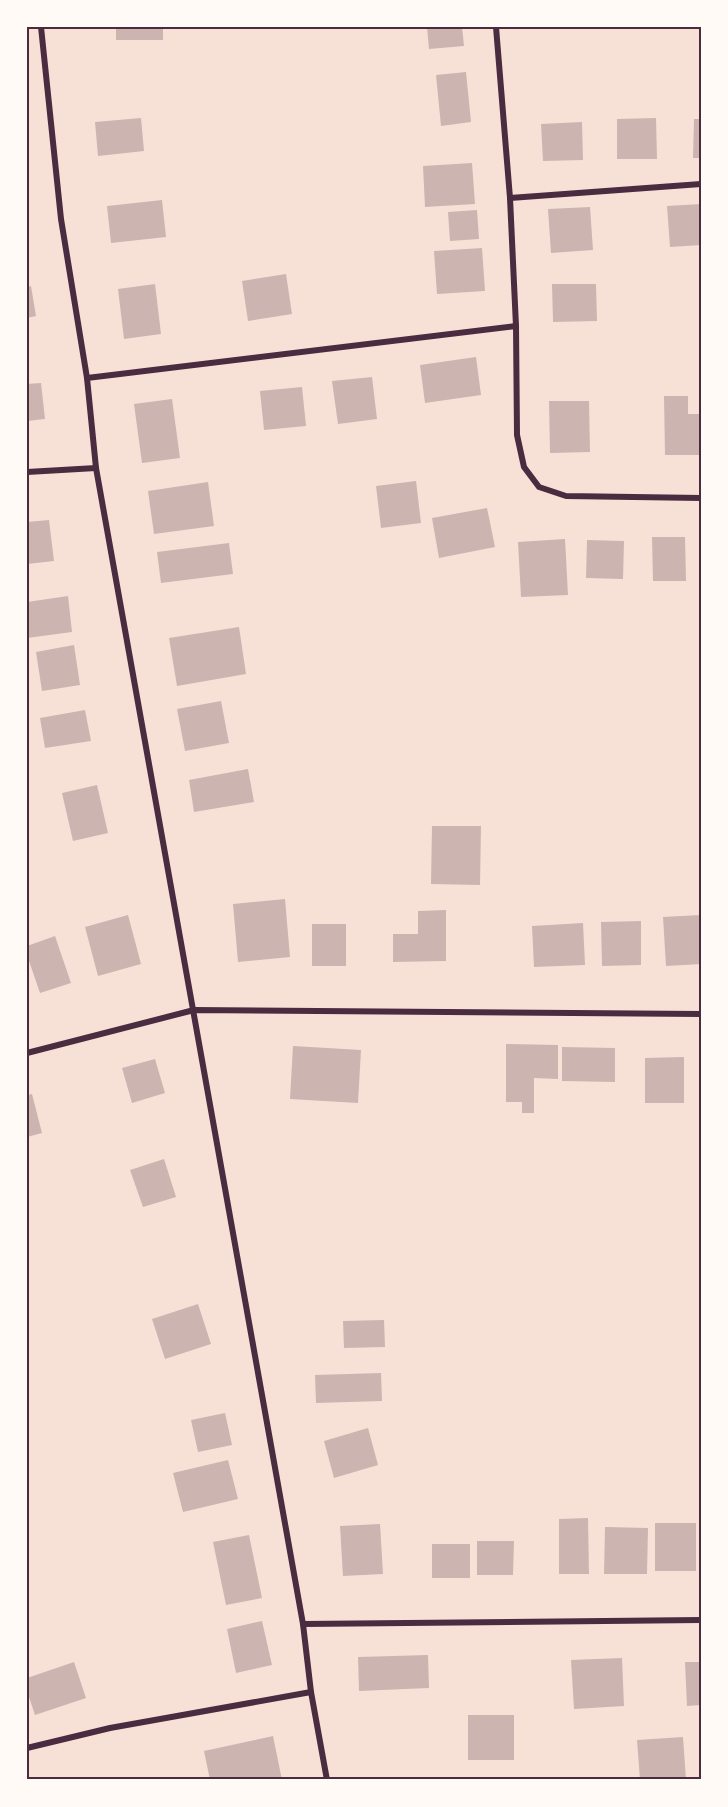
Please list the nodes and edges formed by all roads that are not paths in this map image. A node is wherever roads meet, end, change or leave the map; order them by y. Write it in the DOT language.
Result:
graph roads {
  1 [pos="41,27"];
  2 [pos="496,27"];
  3 [pos="701,184"];
  4 [pos="510,198"];
  5 [pos="516,326"];
  6 [pos="87,378"];
  7 [pos="96,468"];
  8 [pos="27,472"];
  9 [pos="701,498"];
  10 [pos="194,1010"];
  11 [pos="701,1014"];
  12 [pos="27,1053"];
  13 [pos="701,1620"];
  14 [pos="303,1624"];
  15 [pos="311,1692"];
  16 [pos="27,1748"];
  17 [pos="327,1780"];
  1 -- 6 [label="street"];
  2 -- 4 [label="street"];
  3 -- 4 [label="street"];
  4 -- 5 [label="street"];
  5 -- 6 [label="street"];
  5 -- 9 [label="street"];
  6 -- 7 [label="street"];
  7 -- 8 [label="street"];
  7 -- 10 [label="street"];
  10 -- 11 [label="street"];
  10 -- 12 [label="street"];
  10 -- 14 [label="street"];
  13 -- 14 [label="street"];
  14 -- 15 [label="street"];
  15 -- 16 [label="street"];
  15 -- 17 [label="street"];
}
